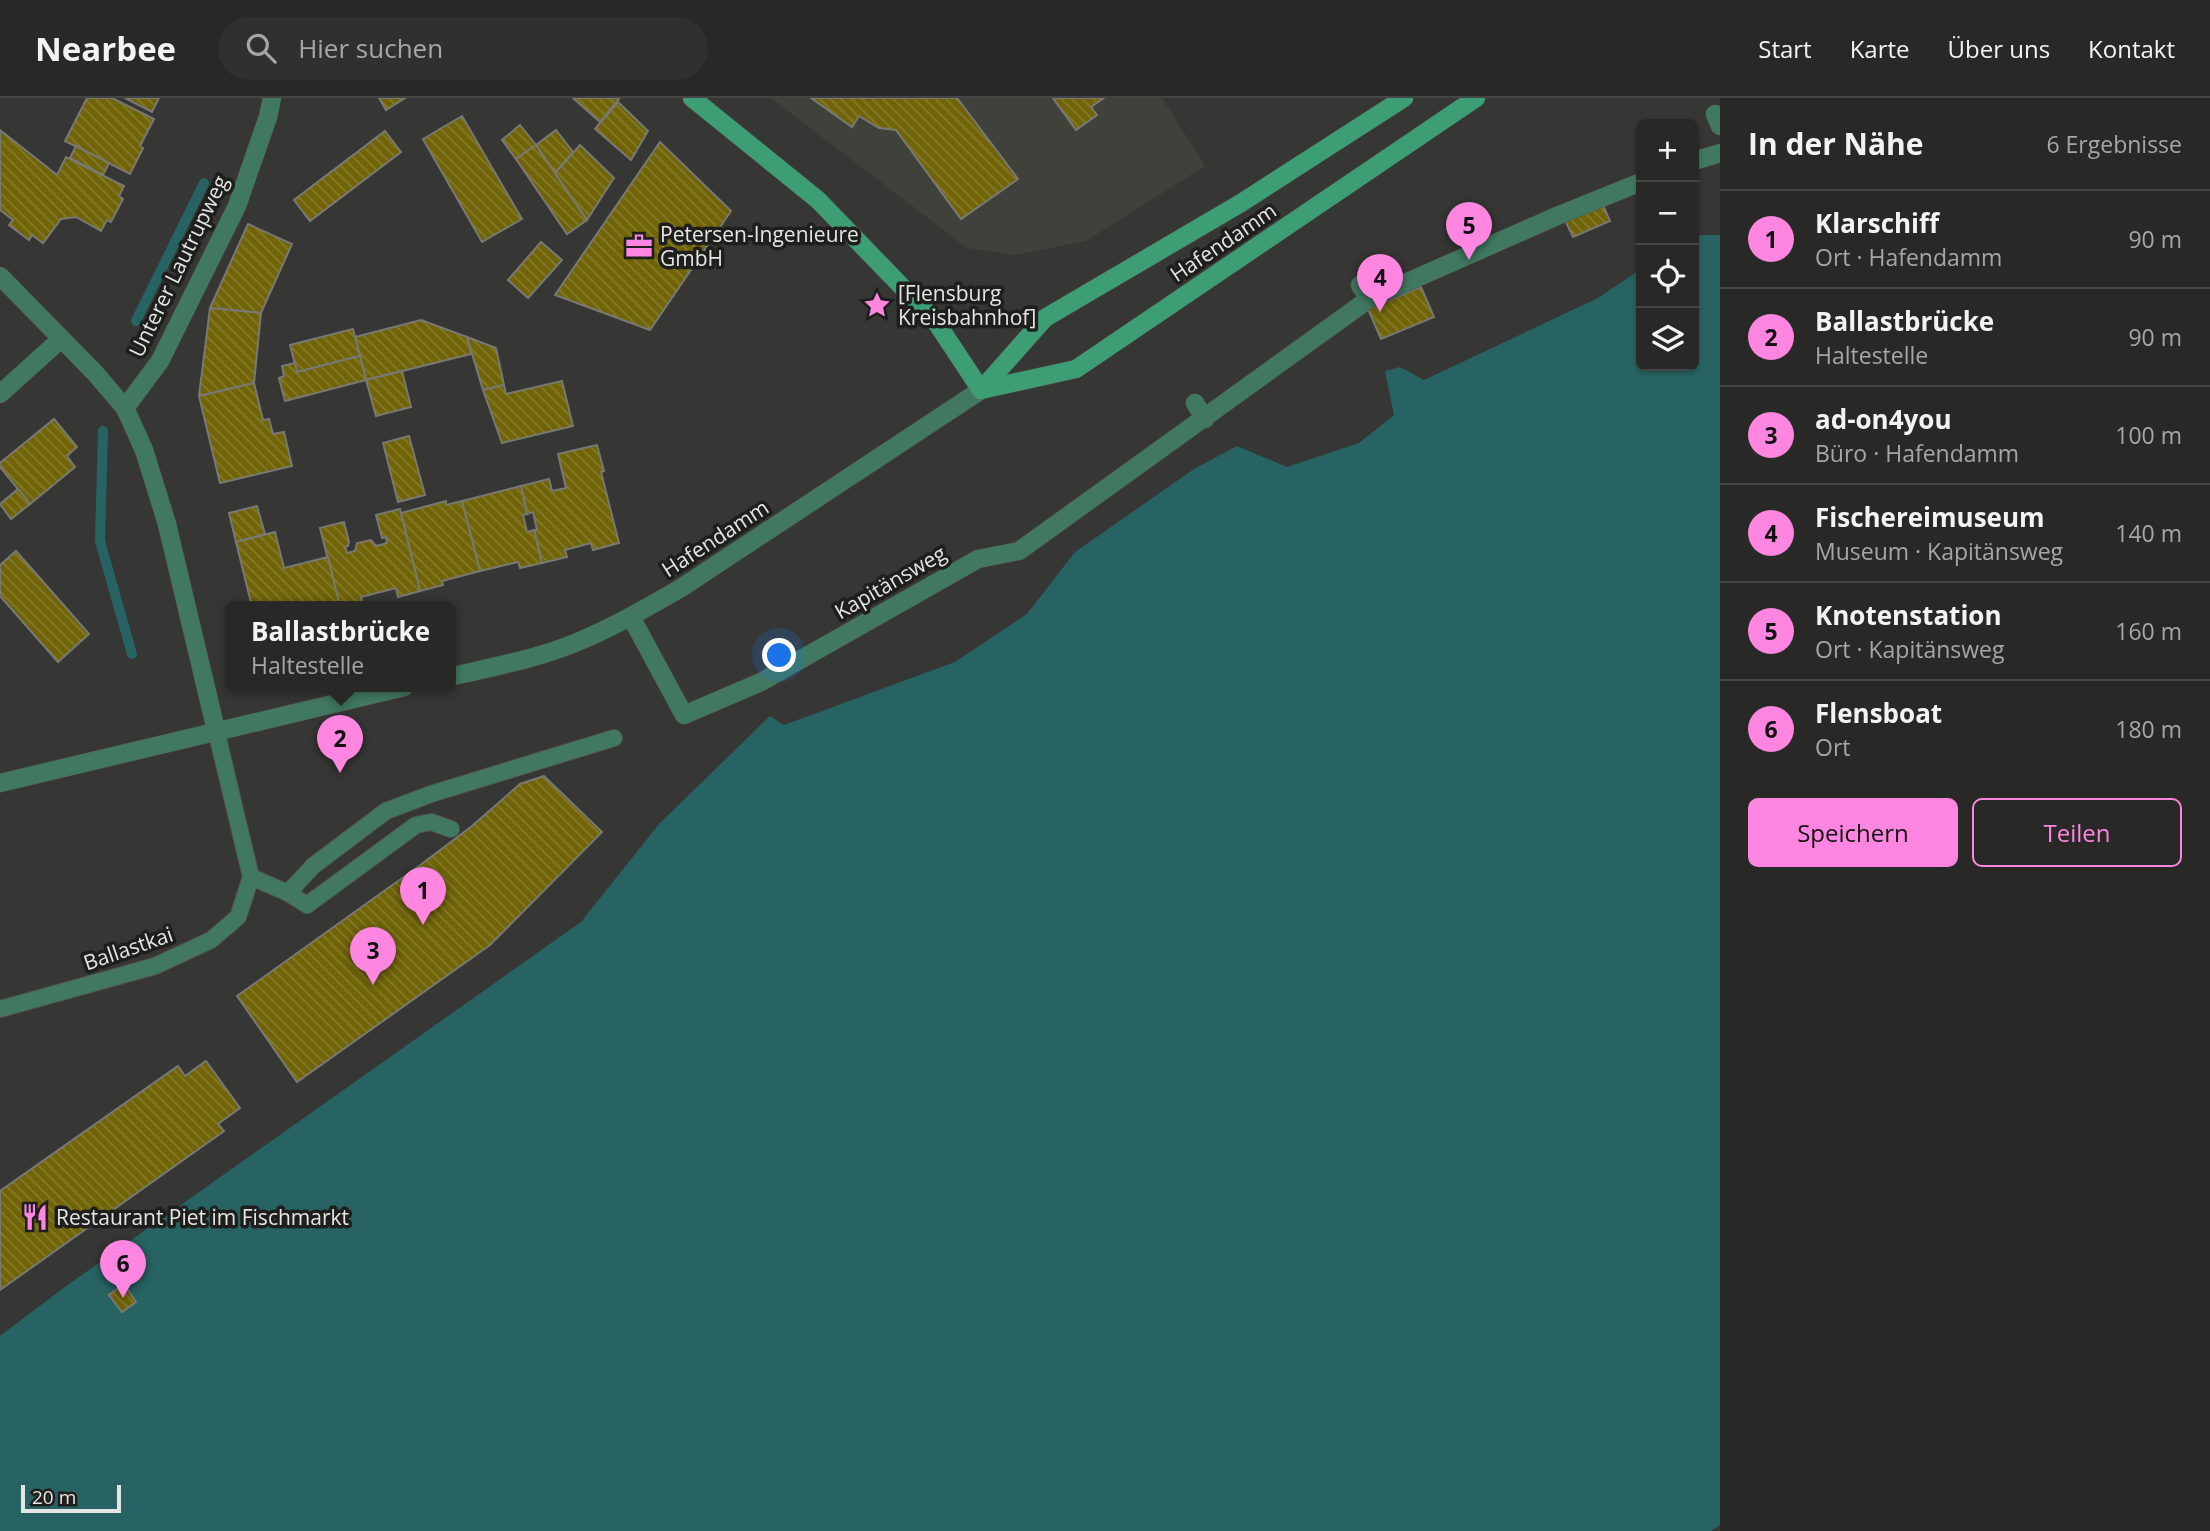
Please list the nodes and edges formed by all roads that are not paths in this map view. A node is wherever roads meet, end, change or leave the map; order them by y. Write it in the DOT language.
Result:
graph roads {
  1 [pos="272,98"];
  2 [pos="692,98"];
  3 [pos="1404,98"];
  4 [pos="1476,98"];
  5 [pos="1720,153"];
  6 [pos="1699,159"];
  7 [pos="1636,184"];
  8 [pos="0,276"];
  9 [pos="61,339"];
  10 [pos="981,390"];
  11 [pos="0,394"];
  12 [pos="1195,403"];
  13 [pos="125,408"];
  14 [pos="1205,419"];
  15 [pos="631,617"];
  16 [pos="456,676"];
  17 [pos="382,692"];
  18 [pos="216,730"];
  19 [pos="614,738"];
  20 [pos="0,783"];
  21 [pos="451,829"];
  22 [pos="251,877"];
  23 [pos="288,893"];
  24 [pos="0,1009"];
  1 -- 13 [label="street, Unterer Lautrupweg"];
  2 -- 10 [label="main road"];
  3 -- 10 [label="main road, Hafendamm"];
  4 -- 10 [label="main road, Hafendamm"];
  5 -- 6 [label="street"];
  7 -- 14 [label="street, Kapitänsweg"];
  8 -- 9 [label="street"];
  9 -- 11 [label="street"];
  9 -- 13 [label="street"];
  10 -- 15 [label="street, Hafendamm"];
  12 -- 14 [label="street"];
  13 -- 18 [label="street"];
  14 -- 15 [label="street, Kapitänsweg"];
  15 -- 16 [label="street, Hafendamm"];
  17 -- 18 [label="street"];
  18 -- 20 [label="street"];
  18 -- 22 [label="lane"];
  19 -- 23 [label="lane"];
  21 -- 23 [label="lane"];
  22 -- 23 [label="lane"];
  22 -- 24 [label="lane, Ballastkai"];
}
